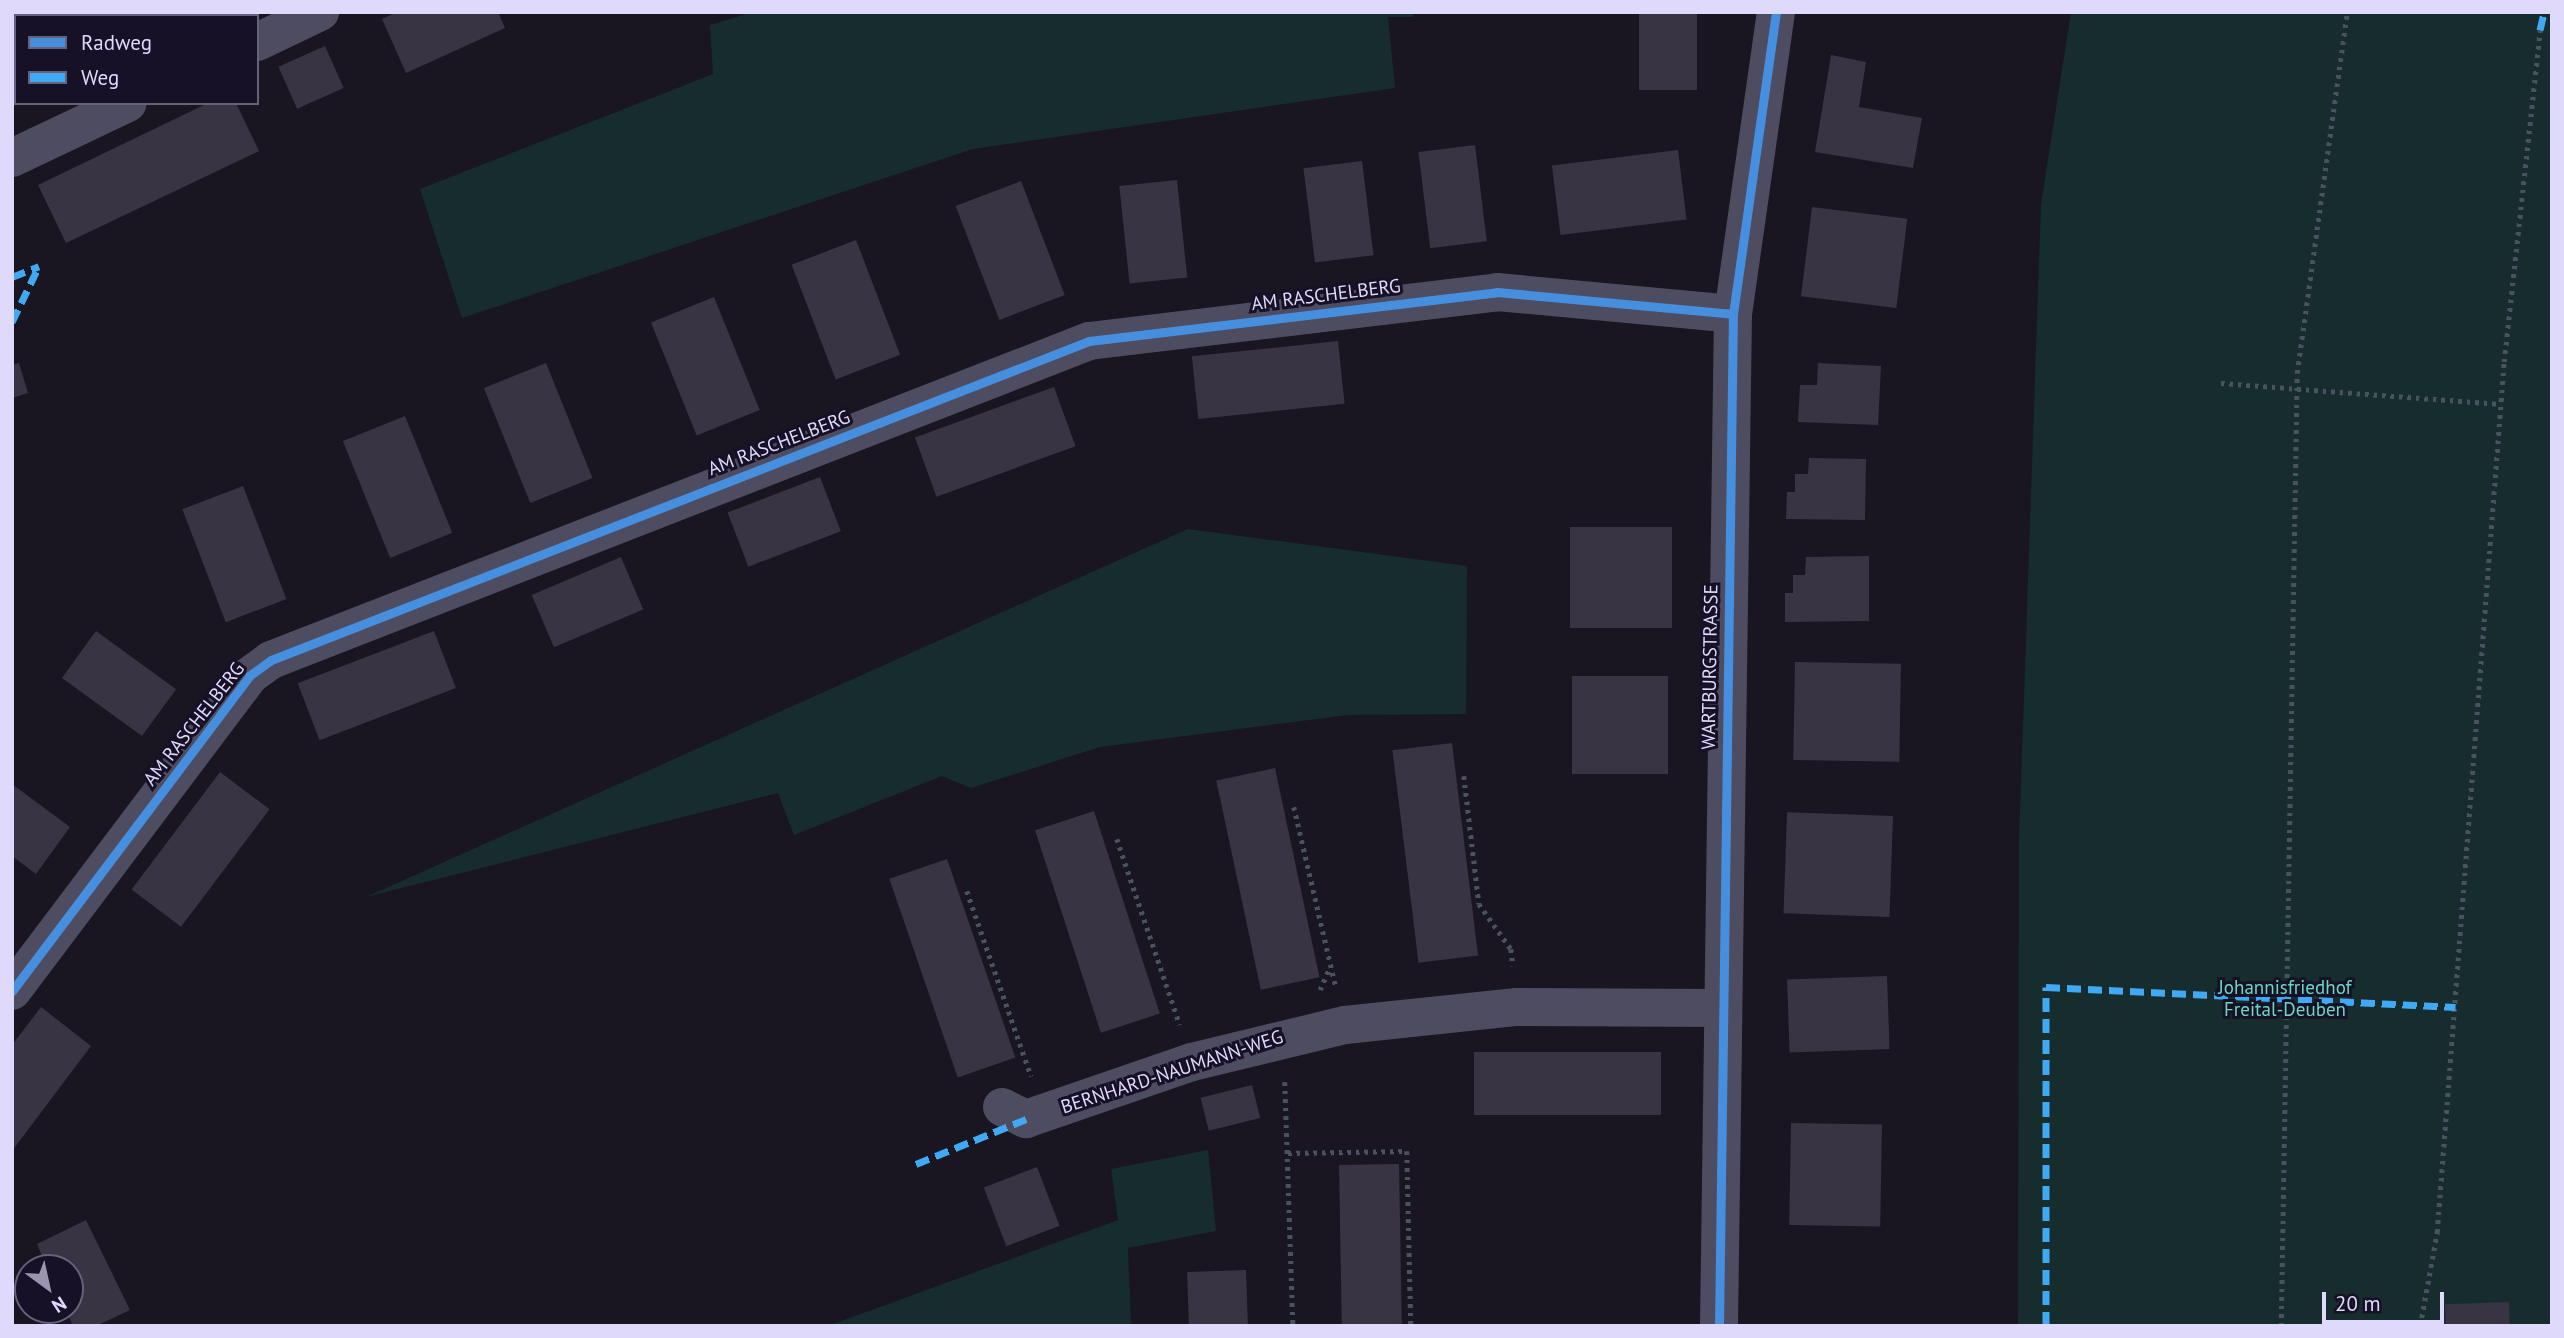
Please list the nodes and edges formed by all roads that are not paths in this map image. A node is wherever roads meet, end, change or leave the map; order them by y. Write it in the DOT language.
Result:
graph roads {
  1 [pos="320,12"];
  2 [pos="1776,12"];
  3 [pos="259,41"];
  4 [pos="124,105"];
  5 [pos="12,158"];
  6 [pos="1733,314"];
  7 [pos="12,992"];
  8 [pos="1723,1008"];
  9 [pos="1002,1107"];
  10 [pos="1718,1326"];
  1 -- 3 [label="street"];
  2 -- 6 [label="street, WARTBURGSTRASSE"];
  4 -- 5 [label="street"];
  6 -- 7 [label="street, AM RASCHELBERG"];
  6 -- 8 [label="street, WARTBURGSTRASSE"];
  8 -- 9 [label="street, BERNHARD-NAUMANN-WEG"];
  8 -- 10 [label="street, WARTBURGSTRASSE"];
}
